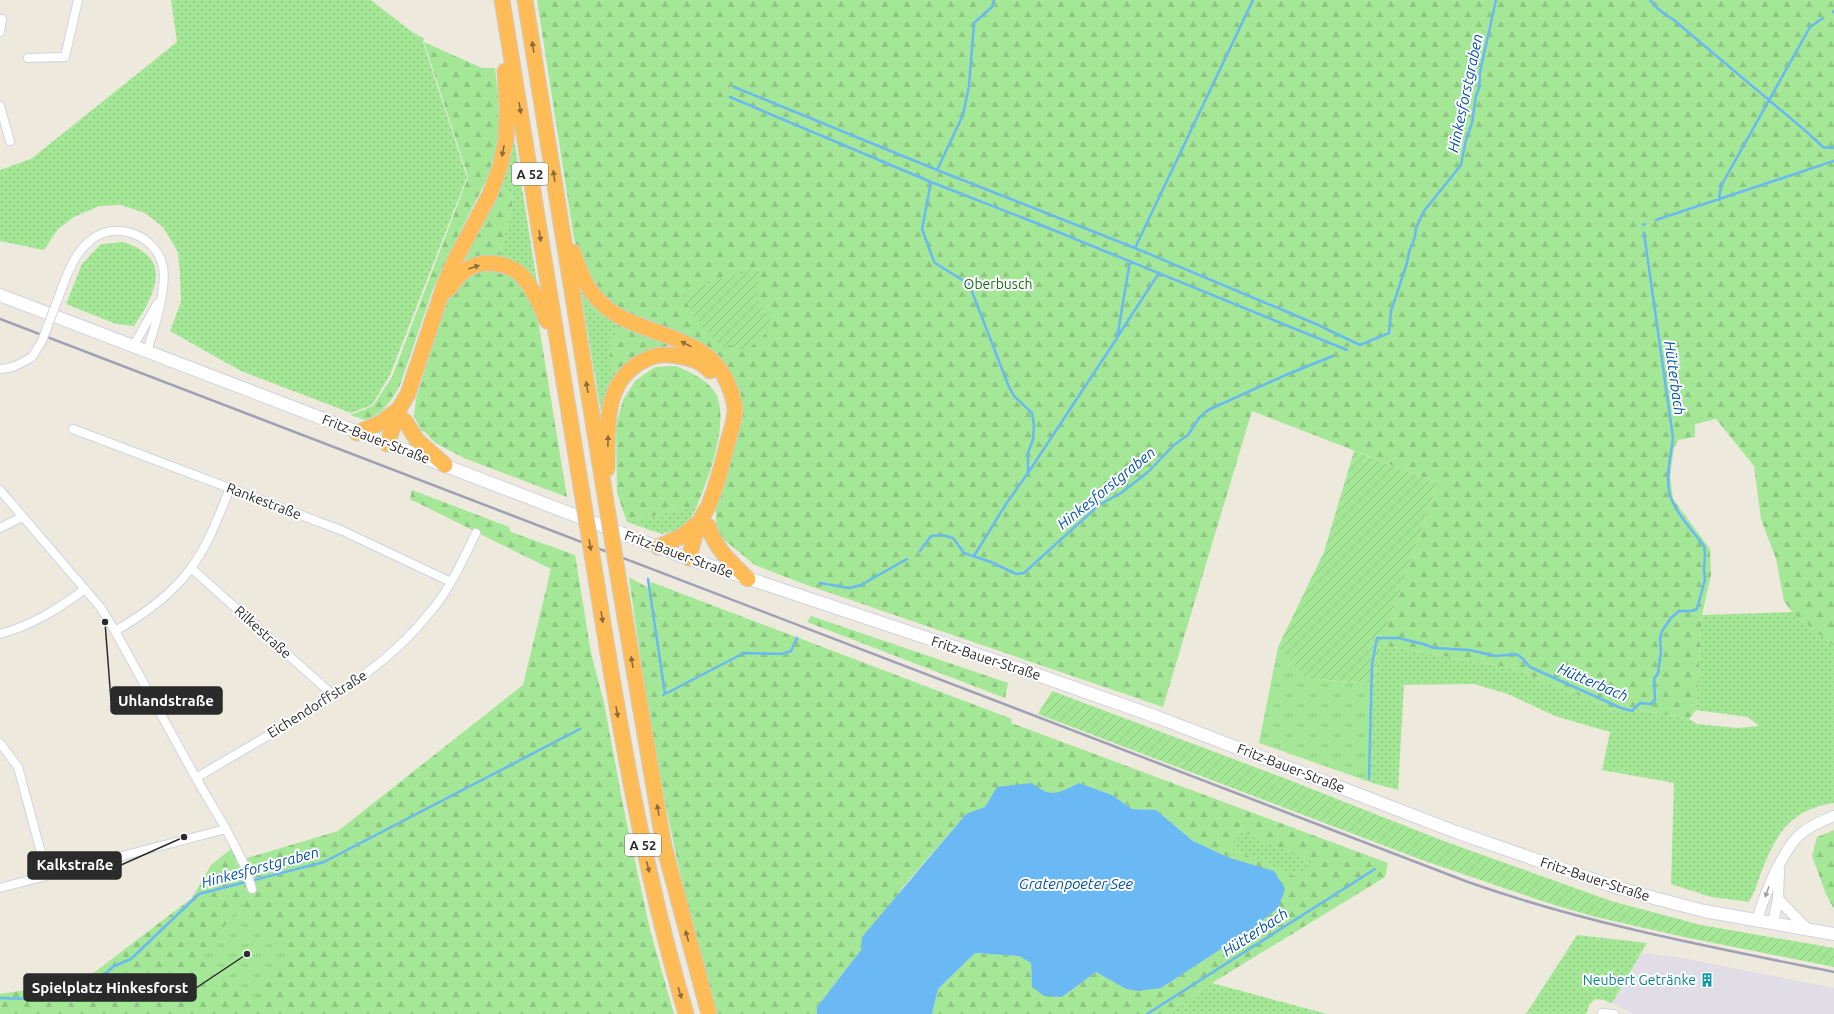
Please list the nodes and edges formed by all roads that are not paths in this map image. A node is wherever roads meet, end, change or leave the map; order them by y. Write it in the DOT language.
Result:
graph roads {
  1 [pos="78,0"];
  2 [pos="502,0"];
  3 [pos="525,0"];
  4 [pos="0,19"];
  5 [pos="0,32"];
  6 [pos="28,58"];
  7 [pos="0,106"];
  8 [pos="2,116"];
  9 [pos="10,141"];
  10 [pos="560,214"];
  11 [pos="0,295"];
  12 [pos="160,298"];
  13 [pos="439,304"];
  14 [pos="134,345"];
  15 [pos="558,347"];
  16 [pos="147,350"];
  17 [pos="0,369"];
  18 [pos="404,401"];
  19 [pos="405,421"];
  20 [pos="73,429"];
  21 [pos="357,432"];
  22 [pos="731,432"];
  23 [pos="391,445"];
  24 [pos="445,465"];
  25 [pos="230,488"];
  26 [pos="0,490"];
  27 [pos="607,508"];
  28 [pos="22,517"];
  29 [pos="704,523"];
  30 [pos="0,528"];
  31 [pos="476,533"];
  32 [pos="658,547"];
  33 [pos="693,560"];
  34 [pos="191,568"];
  35 [pos="748,579"];
  36 [pos="451,582"];
  37 [pos="85,589"];
  38 [pos="115,631"];
  39 [pos="0,634"];
  40 [pos="334,696"];
  41 [pos="0,742"];
  42 [pos="196,778"];
  43 [pos="1834,816"];
  44 [pos="226,829"];
  45 [pos="1779,866"];
  46 [pos="47,875"];
  47 [pos="0,888"];
  48 [pos="252,889"];
  49 [pos="1778,899"];
  50 [pos="1757,920"];
  51 [pos="1773,923"];
  52 [pos="1807,929"];
  53 [pos="1834,934"];
  54 [pos="686,1014"];
  55 [pos="709,1014"];
  56 [pos="1602,1014"];
  57 [pos="1614,1014"];
  1 -- 6 [label="street"];
  2 -- 13 [label="highway, one-way"];
  2 -- 15 [label="highway, A 52, one-way"];
  10 -- 3 [label="highway, A 52, one-way"];
  4 -- 5 [label="street"];
  7 -- 8 [label="street"];
  8 -- 9 [label="street"];
  22 -- 10 [label="highway, one-way"];
  27 -- 10 [label="highway, A 52, one-way"];
  11 -- 14 [label="main road, Fritz-Bauer-Straße"];
  12 -- 14 [label="street"];
  12 -- 16 [label="street"];
  12 -- 17 [label="street, bridge"];
  13 -- 15 [label="highway, one-way"];
  13 -- 18 [label="highway"];
  14 -- 16 [label="main road, Fritz-Bauer-Straße"];
  15 -- 54 [label="highway, A 52, one-way, bridge"];
  16 -- 21 [label="main road, Fritz-Bauer-Straße"];
  18 -- 19 [label="highway"];
  18 -- 21 [label="highway"];
  18 -- 23 [label="highway"];
  19 -- 23 [label="highway"];
  19 -- 24 [label="highway"];
  20 -- 25 [label="street, Rankestraße"];
  21 -- 23 [label="main road, Fritz-Bauer-Straße"];
  27 -- 22 [label="highway, one-way"];
  22 -- 29 [label="highway"];
  23 -- 24 [label="main road, Fritz-Bauer-Straße"];
  24 -- 32 [label="main road, Fritz-Bauer-Straße"];
  25 -- 34 [label="street"];
  25 -- 36 [label="street, Rankestraße"];
  26 -- 28 [label="street"];
  55 -- 27 [label="highway, A 52, one-way, bridge"];
  28 -- 30 [label="street"];
  28 -- 37 [label="street"];
  29 -- 32 [label="highway"];
  29 -- 33 [label="highway"];
  29 -- 35 [label="highway"];
  31 -- 36 [label="street, Eichendorffstraße"];
  32 -- 33 [label="main road, Fritz-Bauer-Straße"];
  33 -- 35 [label="main road, Fritz-Bauer-Straße"];
  34 -- 38 [label="street"];
  34 -- 40 [label="street, Rilkestraße"];
  35 -- 50 [label="main road, Fritz-Bauer-Straße"];
  36 -- 40 [label="street, Eichendorffstraße"];
  37 -- 38 [label="street"];
  37 -- 39 [label="street"];
  38 -- 42 [label="street"];
  40 -- 42 [label="street, Eichendorffstraße"];
  41 -- 46 [label="street"];
  42 -- 44 [label="street"];
  43 -- 45 [label="street"];
  44 -- 46 [label="street"];
  44 -- 48 [label="street"];
  45 -- 49 [label="street"];
  45 -- 50 [label="street, one-way"];
  46 -- 47 [label="street"];
  49 -- 51 [label="street"];
  49 -- 52 [label="street"];
  50 -- 51 [label="main road, Fritz-Bauer-Straße"];
  51 -- 52 [label="main road, Fritz-Bauer-Straße"];
  52 -- 53 [label="main road, Fritz-Bauer-Straße"];
  56 -- 57 [label="street"];
}
